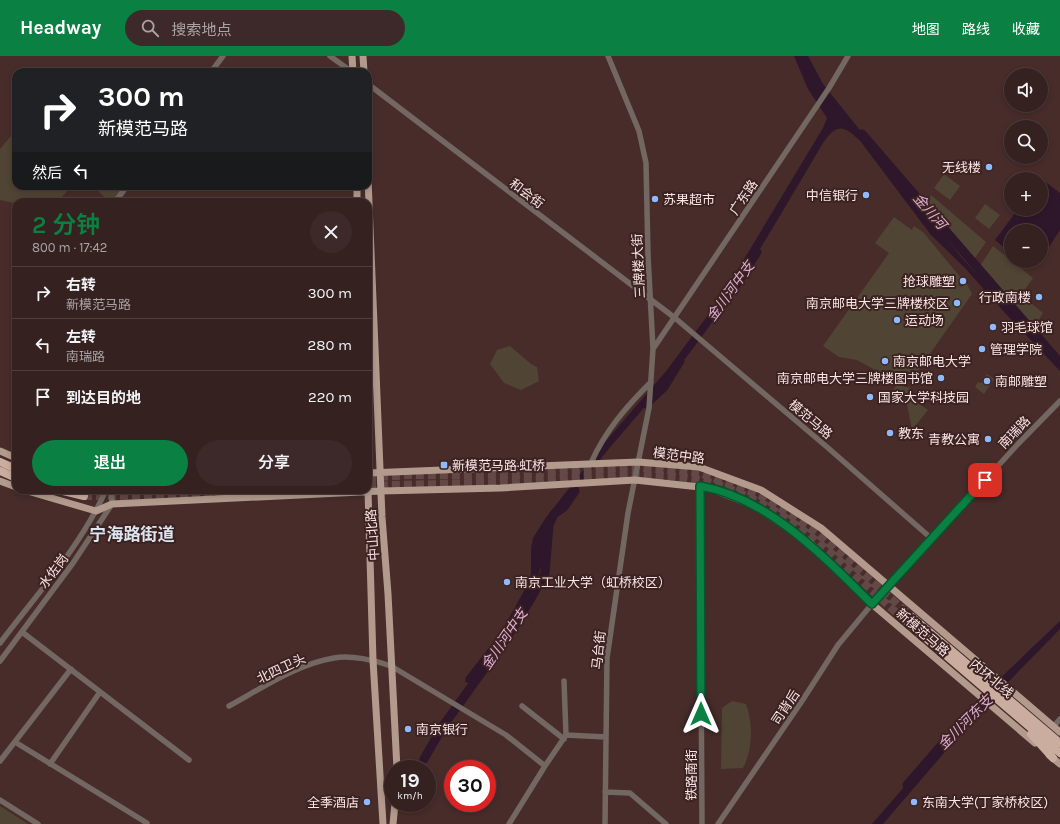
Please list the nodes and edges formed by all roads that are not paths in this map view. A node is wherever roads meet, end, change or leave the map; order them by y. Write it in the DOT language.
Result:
graph roads {
  1 [pos="223,56"];
  2 [pos="330,56"];
  3 [pos="352,56"];
  4 [pos="363,56"];
  5 [pos="608,56"];
  6 [pos="848,56"];
  7 [pos="214,68"];
  8 [pos="346,68"];
  9 [pos="352,68"];
  10 [pos="364,68"];
  11 [pos="372,87"];
  12 [pos="372,277"];
  13 [pos="650,301"];
  14 [pos="675,318"];
  15 [pos="653,349"];
  16 [pos="651,382"];
  17 [pos="1060,401"];
  18 [pos="0,451"];
  19 [pos="12,456"];
  20 [pos="0,462"];
  21 [pos="638,462"];
  22 [pos="590,463"];
  23 [pos="12,466"];
  24 [pos="0,471"];
  25 [pos="380,472"];
  26 [pos="372,473"];
  27 [pos="12,476"];
  28 [pos="635,480"];
  29 [pos="0,481"];
  30 [pos="12,486"];
  31 [pos="700,486"];
  32 [pos="372,491"];
  33 [pos="381,491"];
  34 [pos="38,494"];
  35 [pos="76,494"];
  36 [pos="104,494"];
  37 [pos="111,494"];
  38 [pos="309,494"];
  39 [pos="368,494"];
  40 [pos="84,496"];
  41 [pos="112,504"];
  42 [pos="96,511"];
  43 [pos="932,539"];
  44 [pos="888,587"];
  45 [pos="872,604"];
  46 [pos="937,626"];
  47 [pos="22,632"];
  48 [pos="0,643"];
  49 [pos="373,660"];
  50 [pos="0,661"];
  51 [pos="391,666"];
  52 [pos="71,669"];
  53 [pos="564,681"];
  54 [pos="100,692"];
  55 [pos="1011,703"];
  56 [pos="229,706"];
  57 [pos="522,706"];
  58 [pos="1026,713"];
  59 [pos="1060,719"];
  60 [pos="1054,726"];
  61 [pos="1060,734"];
  62 [pos="565,737"];
  63 [pos="606,737"];
  64 [pos="15,742"];
  65 [pos="1060,743"];
  66 [pos="1060,753"];
  67 [pos="1052,758"];
  68 [pos="188,760"];
  69 [pos="396,760"];
  70 [pos="0,761"];
  71 [pos="50,764"];
  72 [pos="1060,764"];
  73 [pos="545,766"];
  74 [pos="606,792"];
  75 [pos="0,800"];
  76 [pos="394,812"];
  77 [pos="147,823"];
  78 [pos="38,824"];
  79 [pos="382,824"];
  80 [pos="393,824"];
  81 [pos="509,824"];
  82 [pos="605,824"];
  83 [pos="666,824"];
  84 [pos="702,824"];
  85 [pos="718,824"];
  1 -- 7 [label="street"];
  2 -- 8 [label="street"];
  3 -- 9 [label="main road"];
  4 -- 10 [label="main road"];
  5 -- 13 [label="street, 三牌楼大街"];
  6 -- 14 [label="street, 广东路"];
  11 -- 13 [label="street, 和会街"];
  12 -- 25 [label="main road, 中山北路"];
  13 -- 14 [label="street, 和会街"];
  13 -- 15 [label="street, 三牌楼大街"];
  14 -- 15 [label="street, 广东路"];
  14 -- 43 [label="street, 模范马路"];
  15 -- 16 [label="street, 三牌楼大街"];
  16 -- 21 [label="street, 三牌楼大街"];
  16 -- 22 [label="street"];
  17 -- 43 [label="street, 南瑞路"];
  18 -- 19 [label="main road"];
  20 -- 23 [label="highway"];
  21 -- 22 [label="main road, 模范中路"];
  21 -- 28 [label="street, 三牌楼大街"];
  21 -- 44 [label="main road, 模范中路"];
  22 -- 25 [label="main road, 模范中路"];
  24 -- 27 [label="highway"];
  25 -- 26 [label="main road, 模范中路"];
  25 -- 33 [label="main road, 中山北路"];
  28 -- 31 [label="main road, 新模范马路"];
  28 -- 33 [label="main road"];
  28 -- 63 [label="street, 马台街"];
  29 -- 30 [label="main road"];
  31 -- 45 [label="main road, 新模范马路"];
  31 -- 84 [label="street, 铁路南街"];
  32 -- 33 [label="main road"];
  33 -- 51 [label="main road, 中山北路"];
  34 -- 42 [label="main road"];
  35 -- 40 [label="highway"];
  36 -- 42 [label="street, 水佐岗"];
  37 -- 41 [label="street"];
  38 -- 41 [label="main road"];
  39 -- 49 [label="main road, 中山北路"];
  41 -- 42 [label="main road"];
  41 -- 47 [label="street, 水佐岗"];
  42 -- 48 [label="street, 水佐岗"];
  43 -- 44 [label="street, 南瑞路"];
  44 -- 45 [label="street, 南瑞路"];
  44 -- 46 [label="main road, 模范中路"];
  45 -- 67 [label="main road, 新模范马路"];
  45 -- 85 [label="street, 司背后"];
  46 -- 55 [label="main road, 新模范马路"];
  47 -- 50 [label="street, 水佐岗"];
  47 -- 52 [label="street"];
  49 -- 51 [label="street, 北四卫头"];
  49 -- 56 [label="street, 北四卫头"];
  49 -- 79 [label="main road, 中山北路"];
  51 -- 69 [label="main road, 中山北路"];
  51 -- 73 [label="street, 北四卫头"];
  52 -- 54 [label="street"];
  52 -- 64 [label="street"];
  53 -- 62 [label="street"];
  54 -- 68 [label="street"];
  54 -- 71 [label="street"];
  55 -- 55 [label="highway, 内环北线"];
  55 -- 58 [label="highway, 内环北线"];
  55 -- 60 [label="main road, 新模范马路"];
  55 -- 66 [label="highway, 内环北线"];
  55 -- 67 [label="highway"];
  57 -- 62 [label="street"];
  58 -- 61 [label="highway"];
  58 -- 65 [label="highway, 内环北线"];
  59 -- 60 [label="street"];
  60 -- 61 [label="main road, 新模范马路"];
  62 -- 63 [label="street"];
  62 -- 73 [label="street"];
  63 -- 74 [label="street, 马台街"];
  64 -- 70 [label="street"];
  64 -- 71 [label="street"];
  67 -- 72 [label="main road, 新模范马路"];
  71 -- 77 [label="street"];
  73 -- 81 [label="street"];
  74 -- 82 [label="street, 马台街"];
  74 -- 83 [label="street"];
  75 -- 78 [label="street"];
  76 -- 80 [label="main road"];
}
